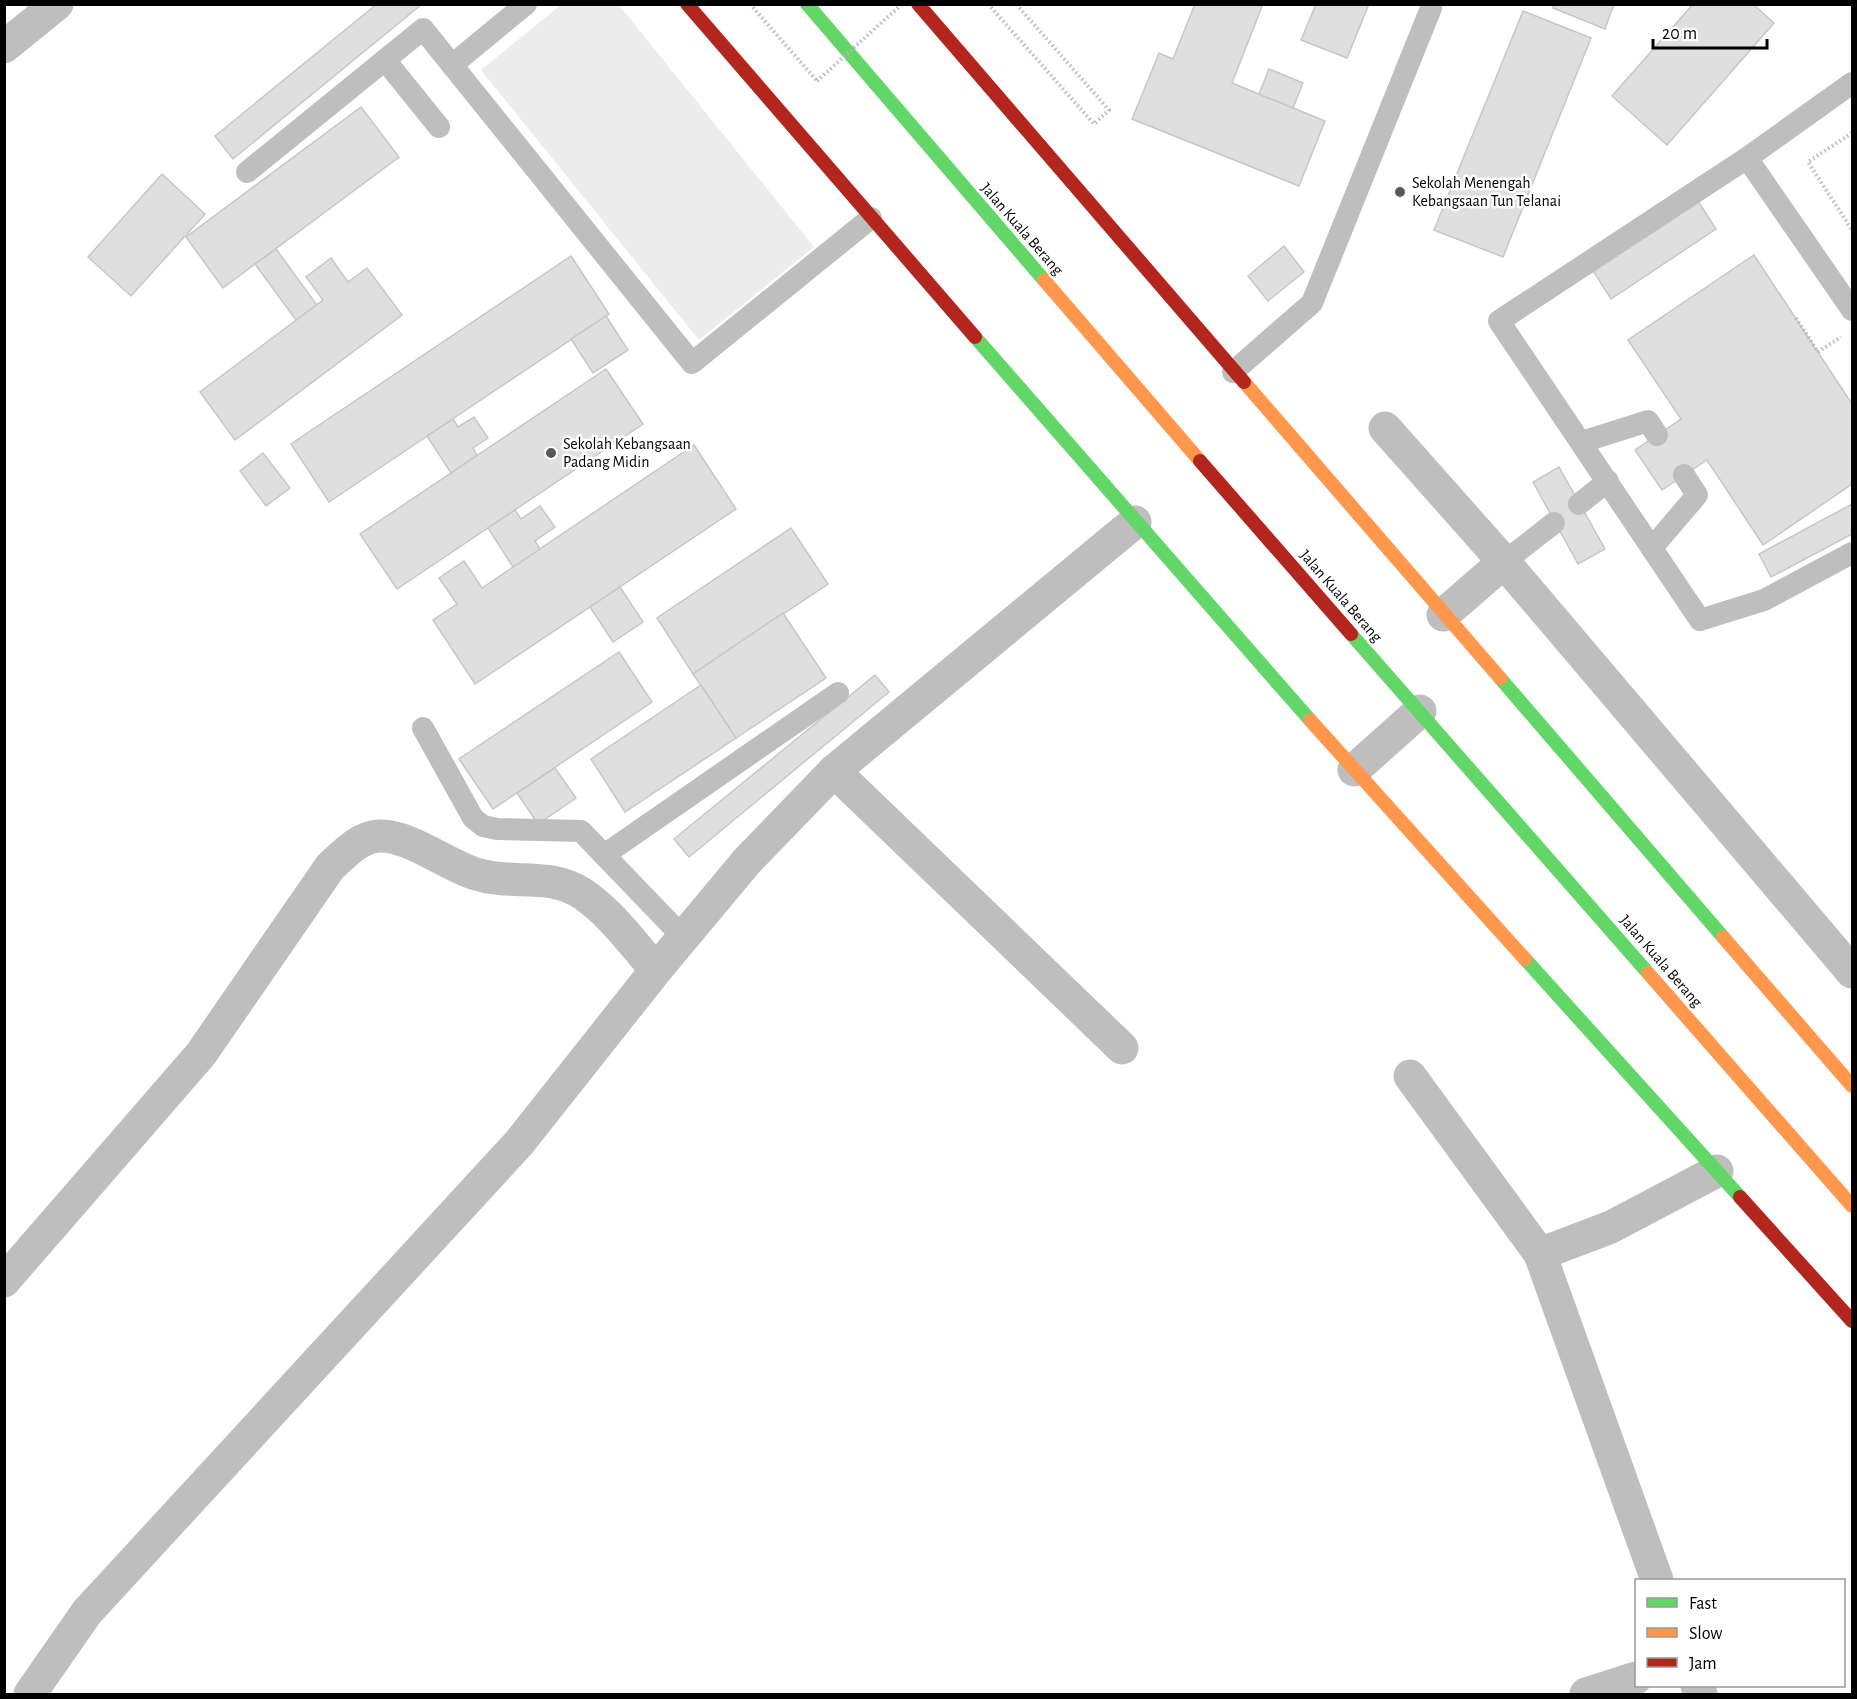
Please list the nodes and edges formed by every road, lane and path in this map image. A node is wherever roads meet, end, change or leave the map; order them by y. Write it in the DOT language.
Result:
graph roads {
  1 [pos="57,4"];
  2 [pos="526,4"];
  3 [pos="687,4"];
  4 [pos="750,4"];
  5 [pos="807,4"];
  6 [pos="902,4"];
  7 [pos="918,4"];
  8 [pos="988,4"];
  9 [pos="1016,4"];
  10 [pos="1431,8"];
  11 [pos="4,47"];
  12 [pos="385,60"];
  13 [pos="452,65"];
  14 [pos="1852,82"];
  15 [pos="439,127"];
  16 [pos="1852,133"];
  17 [pos="1747,158"];
  18 [pos="248,172"];
  19 [pos="871,218"];
  20 [pos="1852,230"];
  21 [pos="1852,310"];
  22 [pos="1796,318"];
  23 [pos="1844,334"];
  24 [pos="1233,372"];
  25 [pos="1385,428"];
  26 [pos="1657,435"];
  27 [pos="1582,442"];
  28 [pos="1684,476"];
  29 [pos="1608,481"];
  30 [pos="1579,504"];
  31 [pos="1135,522"];
  32 [pos="1554,523"];
  33 [pos="1652,548"];
  34 [pos="1852,553"];
  35 [pos="1504,562"];
  36 [pos="1443,615"];
  37 [pos="838,693"];
  38 [pos="1420,711"];
  39 [pos="423,728"];
  40 [pos="1354,770"];
  41 [pos="834,771"];
  42 [pos="604,855"];
  43 [pos="683,938"];
  44 [pos="656,970"];
  45 [pos="1852,972"];
  46 [pos="1122,1048"];
  47 [pos="1410,1076"];
  48 [pos="1852,1086"];
  49 [pos="1717,1171"];
  50 [pos="1852,1206"];
  51 [pos="1540,1254"];
  52 [pos="7,1272"];
  53 [pos="1852,1321"];
  54 [pos="1656,1579"];
  55 [pos="1635,1678"];
  56 [pos="30,1695"];
  57 [pos="1587,1695"];
  1 -- 11 [label="street"];
  2 -- 13 [label="lane"];
  3 -- 19 [label="main road"];
  4 -- 6 [label="path, bridge"];
  5 -- 38 [label="main road, Jalan Kuala Berang"];
  7 -- 24 [label="main road"];
  8 -- 9 [label="path"];
  10 -- 24 [label="lane"];
  12 -- 13 [label="lane"];
  12 -- 15 [label="lane"];
  12 -- 18 [label="lane"];
  13 -- 19 [label="lane"];
  14 -- 17 [label="lane"];
  16 -- 20 [label="path"];
  17 -- 21 [label="lane"];
  17 -- 27 [label="lane"];
  19 -- 31 [label="main road"];
  22 -- 23 [label="path"];
  24 -- 36 [label="main road"];
  25 -- 35 [label="street"];
  26 -- 27 [label="lane"];
  27 -- 29 [label="lane"];
  28 -- 33 [label="lane"];
  29 -- 30 [label="lane"];
  29 -- 33 [label="lane"];
  31 -- 40 [label="main road"];
  31 -- 41 [label="street"];
  32 -- 35 [label="lane"];
  33 -- 34 [label="lane"];
  35 -- 36 [label="street"];
  35 -- 45 [label="street"];
  36 -- 48 [label="main road"];
  37 -- 42 [label="lane"];
  38 -- 40 [label="street"];
  38 -- 50 [label="main road, Jalan Kuala Berang"];
  39 -- 42 [label="lane"];
  40 -- 49 [label="main road"];
  41 -- 43 [label="street"];
  41 -- 46 [label="street"];
  42 -- 43 [label="lane"];
  43 -- 44 [label="street"];
  44 -- 52 [label="street"];
  44 -- 56 [label="street"];
  47 -- 51 [label="street"];
  49 -- 51 [label="street"];
  49 -- 53 [label="main road"];
  51 -- 54 [label="street"];
  55 -- 57 [label="street"];
}
